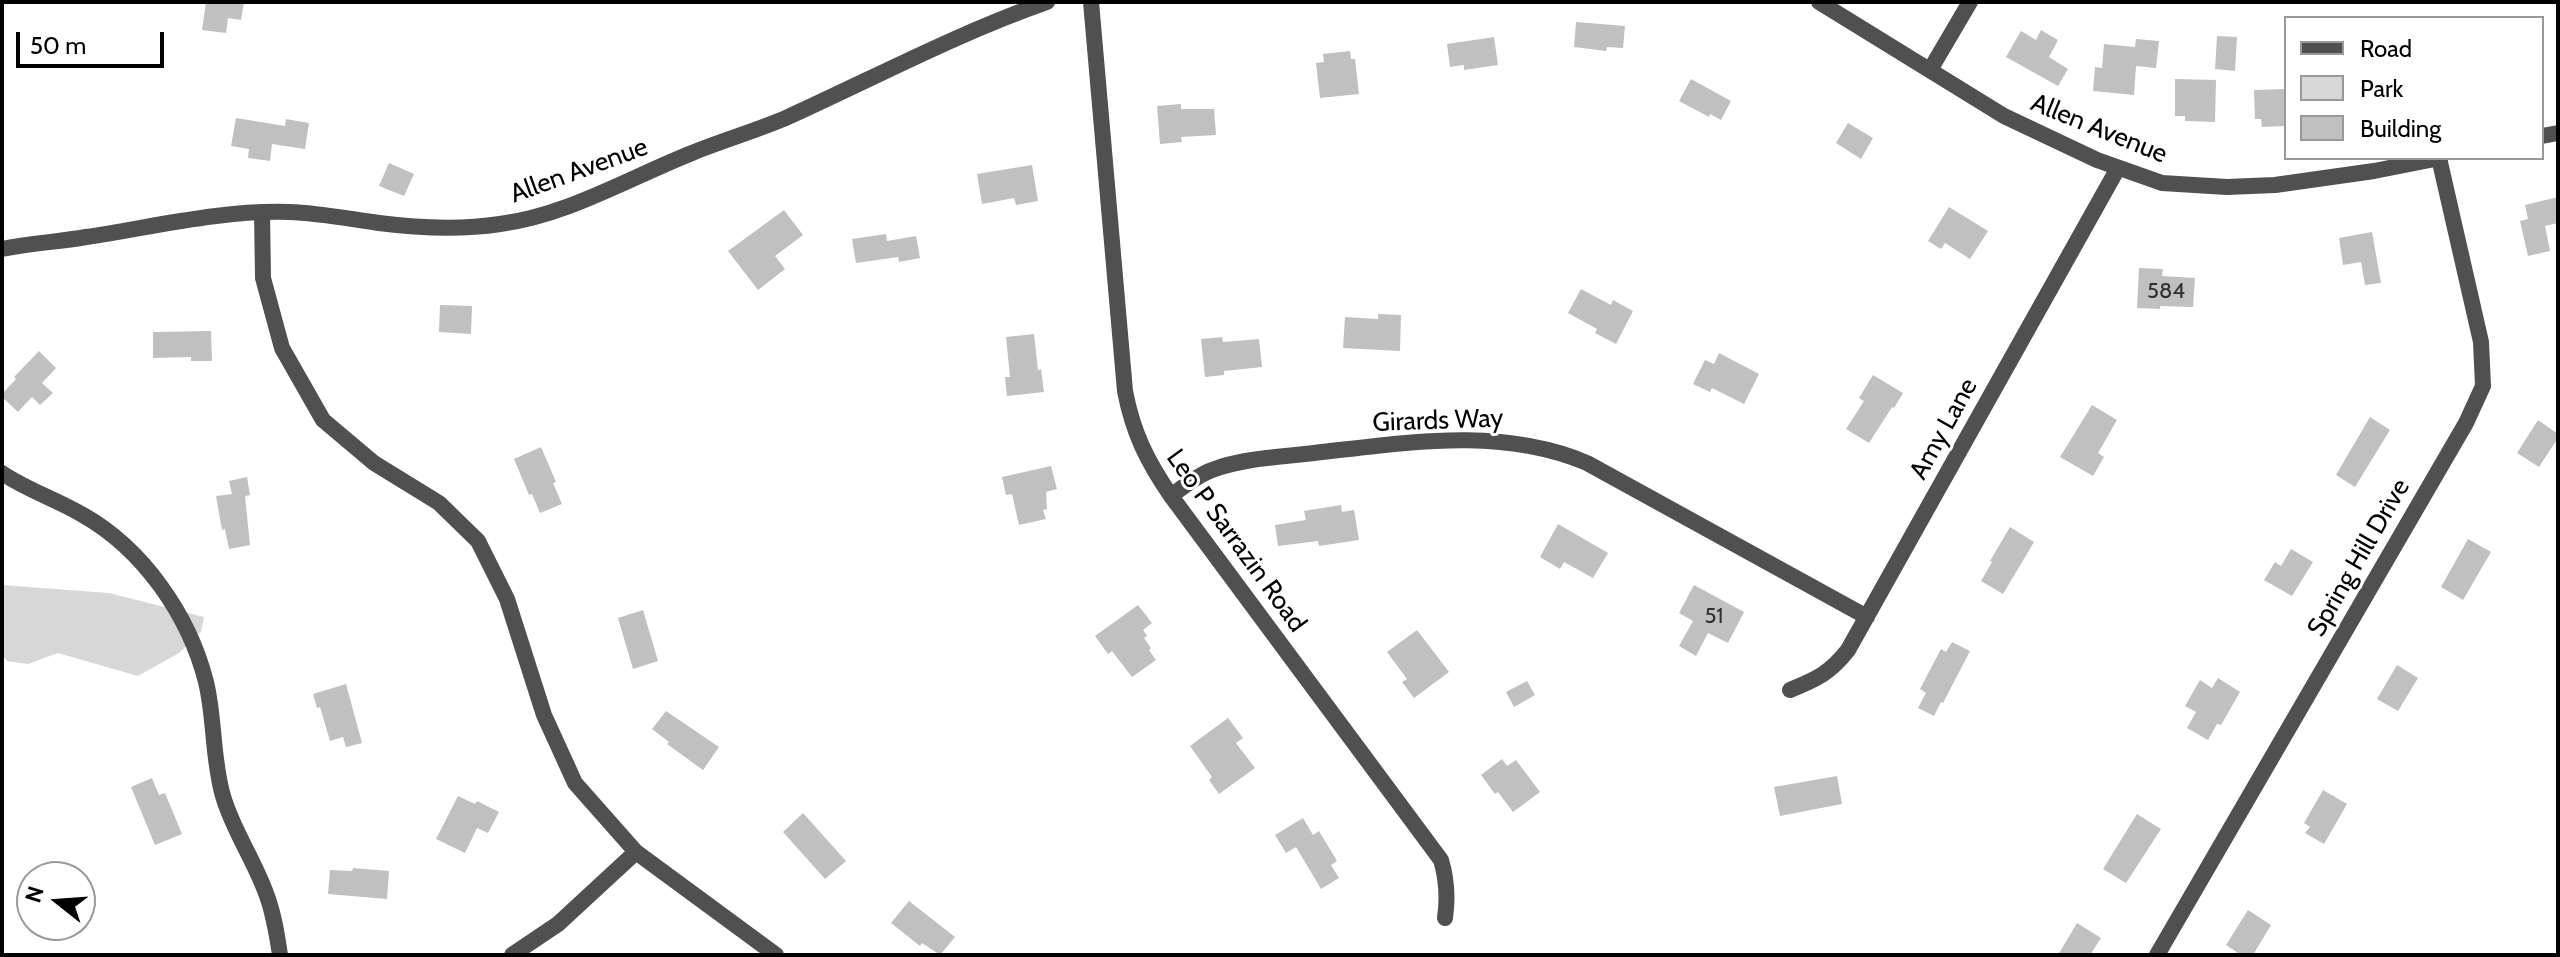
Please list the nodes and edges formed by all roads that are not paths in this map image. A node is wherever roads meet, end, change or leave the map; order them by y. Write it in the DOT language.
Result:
graph roads {
  1 [pos="1047,2"];
  2 [pos="1091,2"];
  3 [pos="1819,2"];
  4 [pos="1970,2"];
  5 [pos="1930,70"];
  6 [pos="2430,160"];
  7 [pos="2440,160"];
  8 [pos="2118,168"];
  9 [pos="262,212"];
  10 [pos="2,249"];
  11 [pos="2,473"];
  12 [pos="1171,496"];
  13 [pos="1867,617"];
  14 [pos="1790,690"];
  15 [pos="636,852"];
  16 [pos="1445,918"];
  17 [pos="280,955"];
  18 [pos="512,955"];
  19 [pos="776,955"];
  20 [pos="2157,955"];
  1 -- 9 [label="street, Allen Avenue"];
  2 -- 12 [label="street, Leo P Sarrazin Road"];
  3 -- 5 [label="street, Allen Avenue"];
  4 -- 5 [label="street"];
  5 -- 8 [label="street, Allen Avenue"];
  6 -- 8 [label="street, Allen Avenue"];
  7 -- 20 [label="street, Spring Hill Drive"];
  8 -- 13 [label="street, Amy Lane"];
  9 -- 10 [label="street, Allen Avenue"];
  9 -- 15 [label="street"];
  11 -- 17 [label="street"];
  12 -- 13 [label="street, Girards Way"];
  12 -- 16 [label="street, Leo P Sarrazin Road"];
  13 -- 14 [label="street, Amy Lane"];
  15 -- 18 [label="street"];
  15 -- 19 [label="street"];
}
